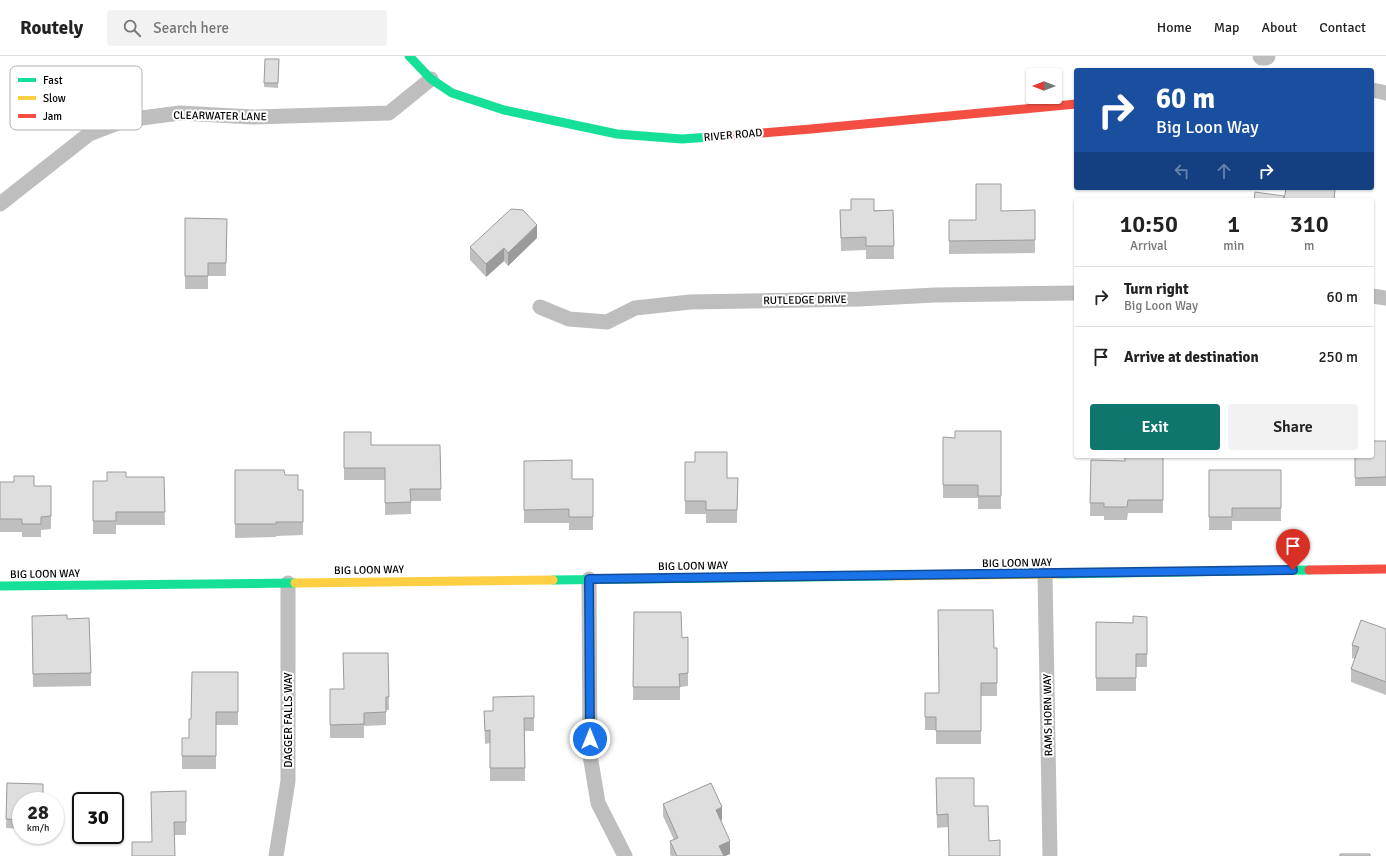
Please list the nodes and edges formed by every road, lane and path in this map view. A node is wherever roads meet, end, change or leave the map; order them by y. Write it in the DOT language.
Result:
graph roads {
  1 [pos="410,56"];
  2 [pos="431,79"];
  3 [pos="1374,90"];
  4 [pos="1386,93"];
  5 [pos="1074,104"];
  6 [pos="142,118"];
  7 [pos="100,130"];
  8 [pos="0,204"];
  9 [pos="1074,293"];
  10 [pos="1374,296"];
  11 [pos="1386,298"];
  12 [pos="540,308"];
  13 [pos="1386,569"];
  14 [pos="1045,574"];
  15 [pos="589,579"];
  16 [pos="288,583"];
  17 [pos="0,586"];
  18 [pos="276,856"];
  19 [pos="625,856"];
  20 [pos="1050,856"];
  1 -- 2 [label="street, RIVER ROAD"];
  2 -- 5 [label="street, RIVER ROAD"];
  2 -- 6 [label="street, CLEARWATER LANE"];
  3 -- 4 [label="street"];
  7 -- 8 [label="street, CLEARWATER LANE"];
  9 -- 12 [label="street, RUTLEDGE DRIVE"];
  10 -- 11 [label="street"];
  13 -- 14 [label="street, BIG LOON WAY"];
  14 -- 15 [label="street, BIG LOON WAY"];
  14 -- 20 [label="street, RAMS HORN WAY"];
  15 -- 16 [label="street, BIG LOON WAY"];
  15 -- 19 [label="street"];
  16 -- 17 [label="street, BIG LOON WAY"];
  16 -- 18 [label="street, DAGGER FALLS WAY"];
}
